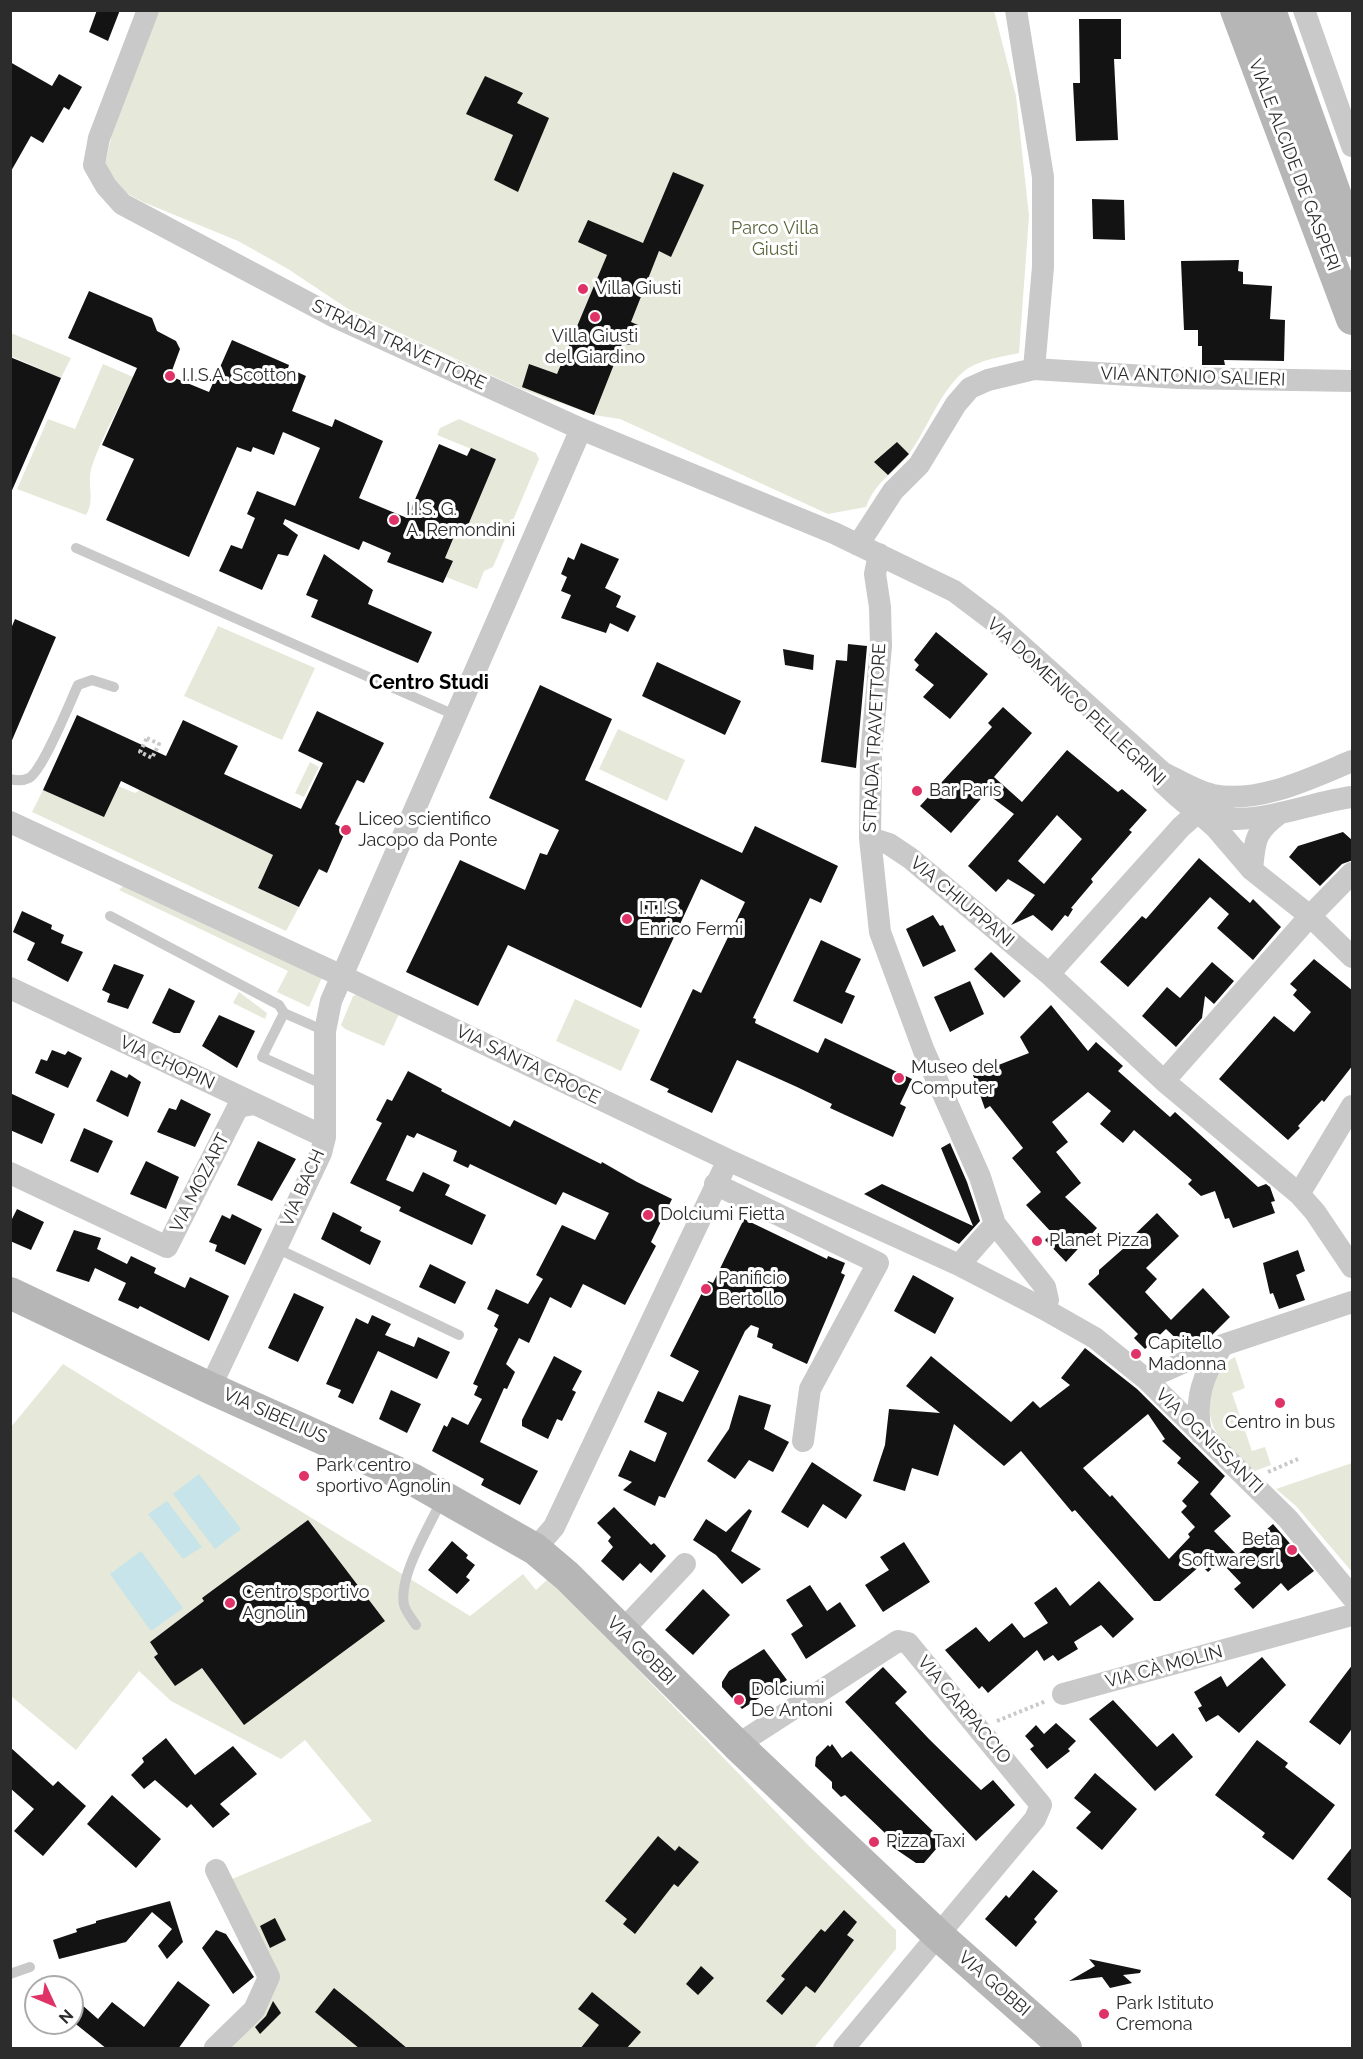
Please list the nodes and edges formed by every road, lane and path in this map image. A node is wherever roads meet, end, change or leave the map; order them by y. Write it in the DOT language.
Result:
graph roads {
  1 [pos="148,10"];
  2 [pos="1016,10"];
  3 [pos="1236,10"];
  4 [pos="1270,10"];
  5 [pos="1304,10"];
  6 [pos="1353,146"];
  7 [pos="1353,241"];
  8 [pos="1353,319"];
  9 [pos="1034,369"];
  10 [pos="1353,381"];
  11 [pos="580,429"];
  12 [pos="858,545"];
  13 [pos="76,548"];
  14 [pos="879,554"];
  15 [pos="954,591"];
  16 [pos="114,687"];
  17 [pos="457,716"];
  18 [pos="152,758"];
  19 [pos="1353,762"];
  20 [pos="10,779"];
  21 [pos="1353,797"];
  22 [pos="1198,812"];
  23 [pos="1280,813"];
  24 [pos="10,822"];
  25 [pos="870,838"];
  26 [pos="1252,870"];
  27 [pos="1353,873"];
  28 [pos="110,916"];
  29 [pos="1310,916"];
  30 [pos="1353,957"];
  31 [pos="1049,974"];
  32 [pos="342,976"];
  33 [pos="10,988"];
  34 [pos="284,1012"];
  35 [pos="325,1031"];
  36 [pos="1164,1081"];
  37 [pos="324,1085"];
  38 [pos="254,1104"];
  39 [pos="1353,1106"];
  40 [pos="325,1137"];
  41 [pos="728,1160"];
  42 [pos="10,1173"];
  43 [pos="715,1184"];
  44 [pos="1299,1194"];
  45 [pos="995,1224"];
  46 [pos="276,1248"];
  47 [pos="959,1265"];
  48 [pos="1353,1267"];
  49 [pos="10,1293"];
  50 [pos="1353,1302"];
  51 [pos="1044,1309"];
  52 [pos="459,1335"];
  53 [pos="1223,1345"];
  54 [pos="1146,1379"];
  55 [pos="210,1388"];
  56 [pos="1201,1434"];
  57 [pos="803,1441"];
  58 [pos="1298,1459"];
  59 [pos="1260,1476"];
  60 [pos="443,1494"];
  61 [pos="535,1549"];
  62 [pos="684,1564"];
  63 [pos="1353,1597"];
  64 [pos="1353,1615"];
  65 [pos="416,1625"];
  66 [pos="621,1632"];
  67 [pos="1063,1694"];
  68 [pos="979,1728"];
  69 [pos="737,1745"];
  70 [pos="216,1870"];
  71 [pos="938,1935"];
  72 [pos="30,1967"];
  73 [pos="10,1974"];
  74 [pos="215,2049"];
  75 [pos="844,2049"];
  76 [pos="1066,2049"];
  1 -- 11 [label="street, STRADA TRAVETTORE"];
  2 -- 9 [label="street"];
  3 -- 8 [label="street, VIALE ALCIDE DE GASPERI"];
  4 -- 7 [label="street, VIALE ALCIDE DE GASPERI"];
  5 -- 6 [label="street"];
  9 -- 10 [label="street, VIA ANTONIO SALIERI"];
  9 -- 12 [label="street, VIA ANTONIO SALIERI"];
  11 -- 12 [label="street, STRADA TRAVETTORE"];
  11 -- 17 [label="street, VIA BACH"];
  12 -- 14 [label="street, STRADA TRAVETTORE"];
  13 -- 17 [label="lane"];
  14 -- 15 [label="street, STRADA TRAVETTORE"];
  14 -- 25 [label="street, STRADA TRAVETTORE"];
  15 -- 19 [label="street"];
  15 -- 22 [label="street, VIA DOMENICO PELLEGRINI"];
  16 -- 20 [label="lane"];
  17 -- 32 [label="street, VIA BACH"];
  18 -- 18 [label="path"];
  21 -- 23 [label="street"];
  22 -- 23 [label="street"];
  22 -- 26 [label="street, VIA DOMENICO PELLEGRINI"];
  22 -- 31 [label="street"];
  23 -- 26 [label="street"];
  24 -- 32 [label="street, VIA SANTA CROCE"];
  25 -- 31 [label="street, VIA CHIUPPANI"];
  25 -- 45 [label="street, STRADA TRAVETTORE"];
  26 -- 29 [label="street, VIA DOMENICO PELLEGRINI"];
  27 -- 29 [label="street"];
  28 -- 34 [label="lane"];
  29 -- 30 [label="street, VIA DOMENICO PELLEGRINI"];
  29 -- 36 [label="street"];
  31 -- 36 [label="street, VIA CHIUPPANI"];
  32 -- 35 [label="street, VIA BACH"];
  32 -- 41 [label="street, VIA SANTA CROCE"];
  33 -- 38 [label="street, VIA CHOPIN"];
  34 -- 35 [label="lane"];
  34 -- 37 [label="lane"];
  35 -- 37 [label="street, VIA BACH"];
  36 -- 44 [label="street, VIA CHIUPPANI"];
  37 -- 40 [label="street, VIA BACH"];
  38 -- 40 [label="street, VIA CHOPIN"];
  38 -- 42 [label="street, VIA MOZART"];
  39 -- 44 [label="street"];
  40 -- 46 [label="street, VIA BACH"];
  41 -- 43 [label="street"];
  41 -- 47 [label="street, VIA SANTA CROCE"];
  43 -- 57 [label="street"];
  43 -- 61 [label="street"];
  44 -- 48 [label="street, VIA CHIUPPANI"];
  45 -- 47 [label="street"];
  45 -- 51 [label="street, STRADA TRAVETTORE"];
  46 -- 52 [label="lane"];
  46 -- 55 [label="street, VIA BACH"];
  47 -- 51 [label="street, VIA SANTA CROCE"];
  49 -- 55 [label="street, VIA SIBELIUS"];
  50 -- 53 [label="street"];
  51 -- 54 [label="street, VIA OGNISSANTI"];
  53 -- 54 [label="street"];
  53 -- 56 [label="street"];
  54 -- 56 [label="street, VIA OGNISSANTI"];
  55 -- 60 [label="street, VIA SIBELIUS"];
  56 -- 63 [label="street, VIA OGNISSANTI"];
  58 -- 59 [label="path"];
  60 -- 61 [label="street, VIA SIBELIUS"];
  60 -- 65 [label="lane"];
  61 -- 66 [label="street, VIA GOBBI"];
  62 -- 66 [label="street"];
  64 -- 67 [label="street, VIA CÀ MOLIN"];
  66 -- 69 [label="street, VIA GOBBI"];
  67 -- 68 [label="path"];
  68 -- 69 [label="street, VIA CARPACCIO"];
  68 -- 71 [label="street, VIA CARPACCIO"];
  69 -- 71 [label="street, VIA GOBBI"];
  70 -- 74 [label="street"];
  71 -- 75 [label="street"];
  71 -- 76 [label="street, VIA GOBBI"];
  72 -- 73 [label="lane"];
}
